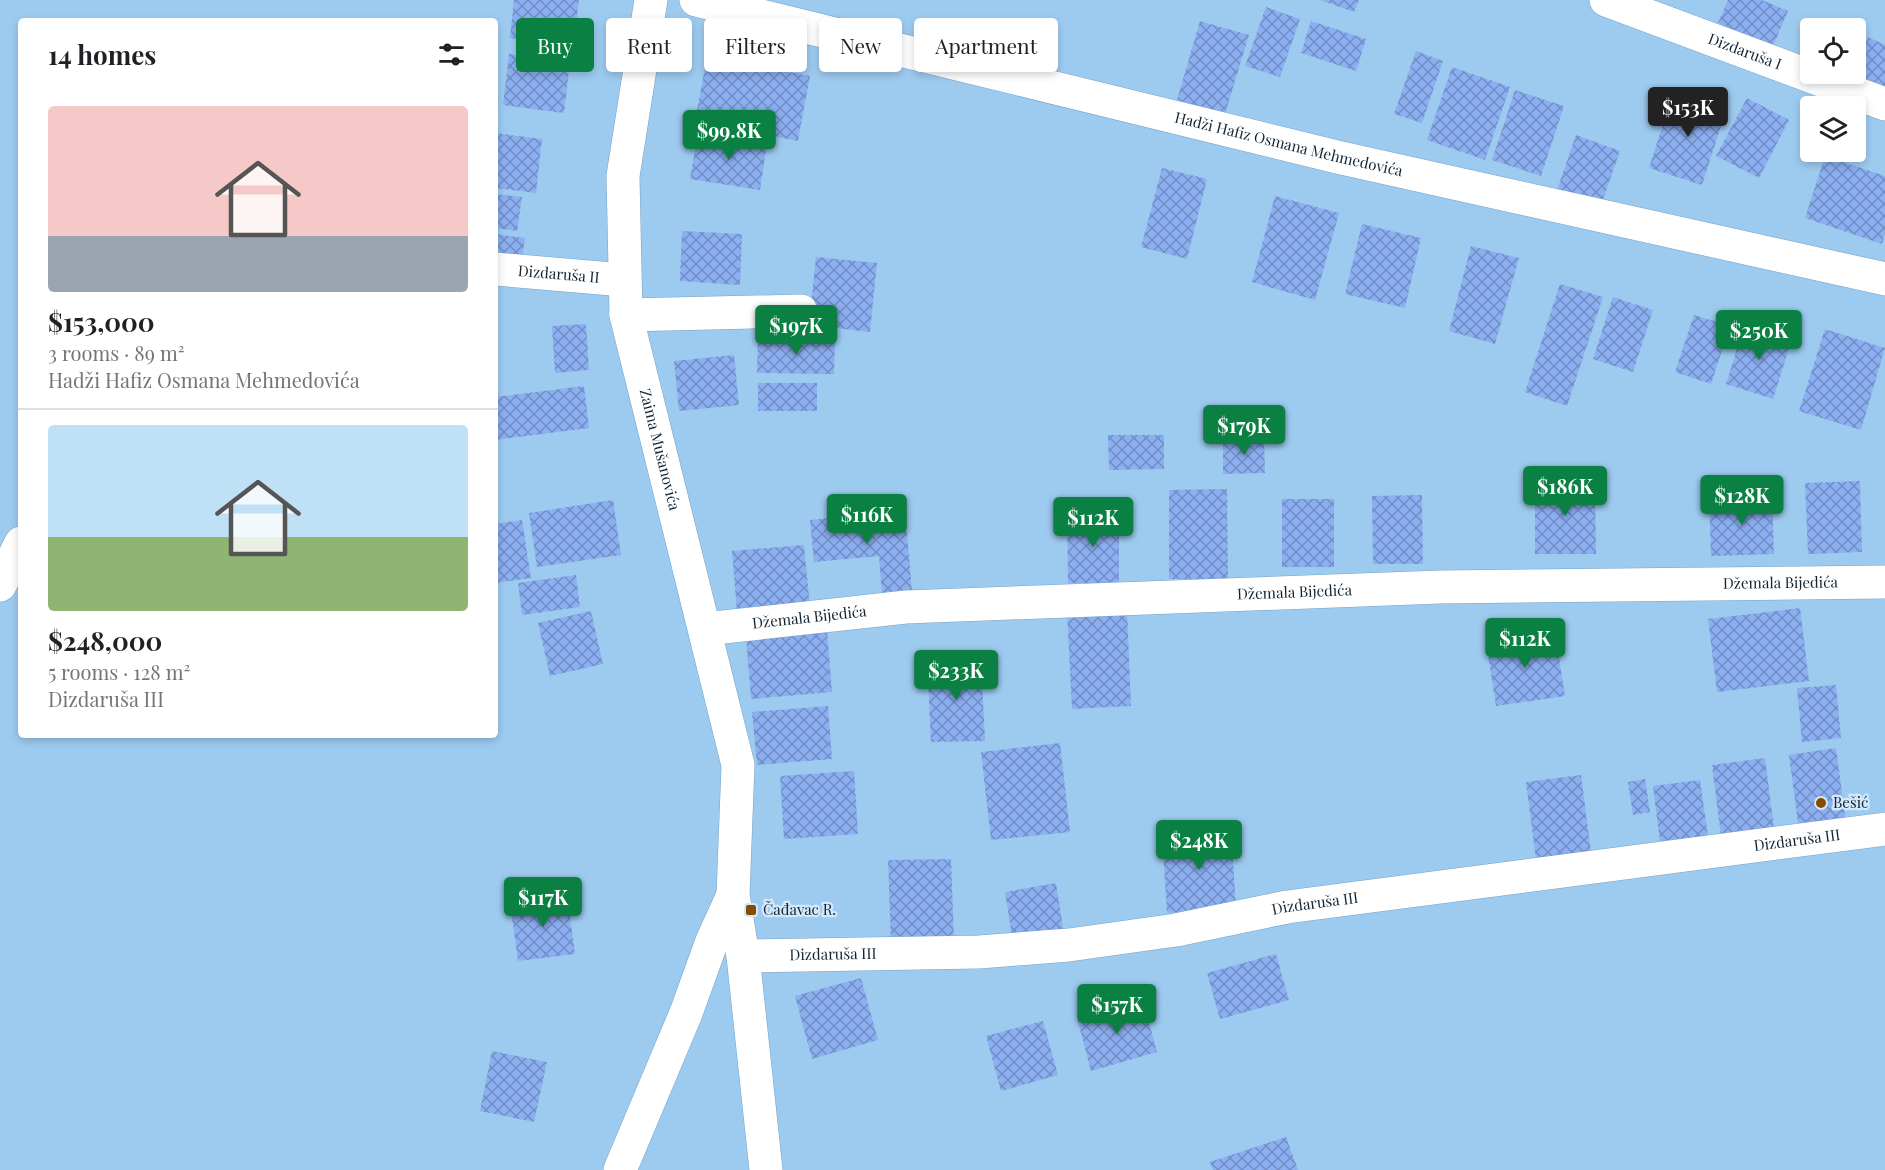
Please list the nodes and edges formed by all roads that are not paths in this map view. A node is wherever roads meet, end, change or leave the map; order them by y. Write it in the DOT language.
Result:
graph roads {
  1 [pos="651,0"];
  2 [pos="696,0"];
  3 [pos="1606,0"];
  4 [pos="1885,104"];
  5 [pos="498,269"];
  6 [pos="1885,279"];
  7 [pos="624,280"];
  8 [pos="801,311"];
  9 [pos="626,315"];
  10 [pos="18,549"];
  11 [pos="1885,582"];
  12 [pos="0,585"];
  13 [pos="705,629"];
  14 [pos="1885,829"];
  15 [pos="734,895"];
  16 [pos="743,956"];
  17 [pos="620,1170"];
  18 [pos="766,1170"];
  1 -- 7 [label="street, Zaima Mušanovića"];
  2 -- 6 [label="street, Hadži Hafiz Osmana Mehmedovića"];
  3 -- 4 [label="street, Dizdaruša I"];
  5 -- 7 [label="street, Dizdaruša II"];
  7 -- 9 [label="street, Zaima Mušanovića"];
  8 -- 9 [label="street"];
  9 -- 13 [label="street, Zaima Mušanovića"];
  10 -- 12 [label="street"];
  11 -- 13 [label="street, Džemala Bijedića"];
  13 -- 15 [label="street, Zaima Mušanovića"];
  14 -- 16 [label="street, Dizdaruša III"];
  15 -- 16 [label="street"];
  15 -- 17 [label="street"];
  16 -- 18 [label="street"];
}
